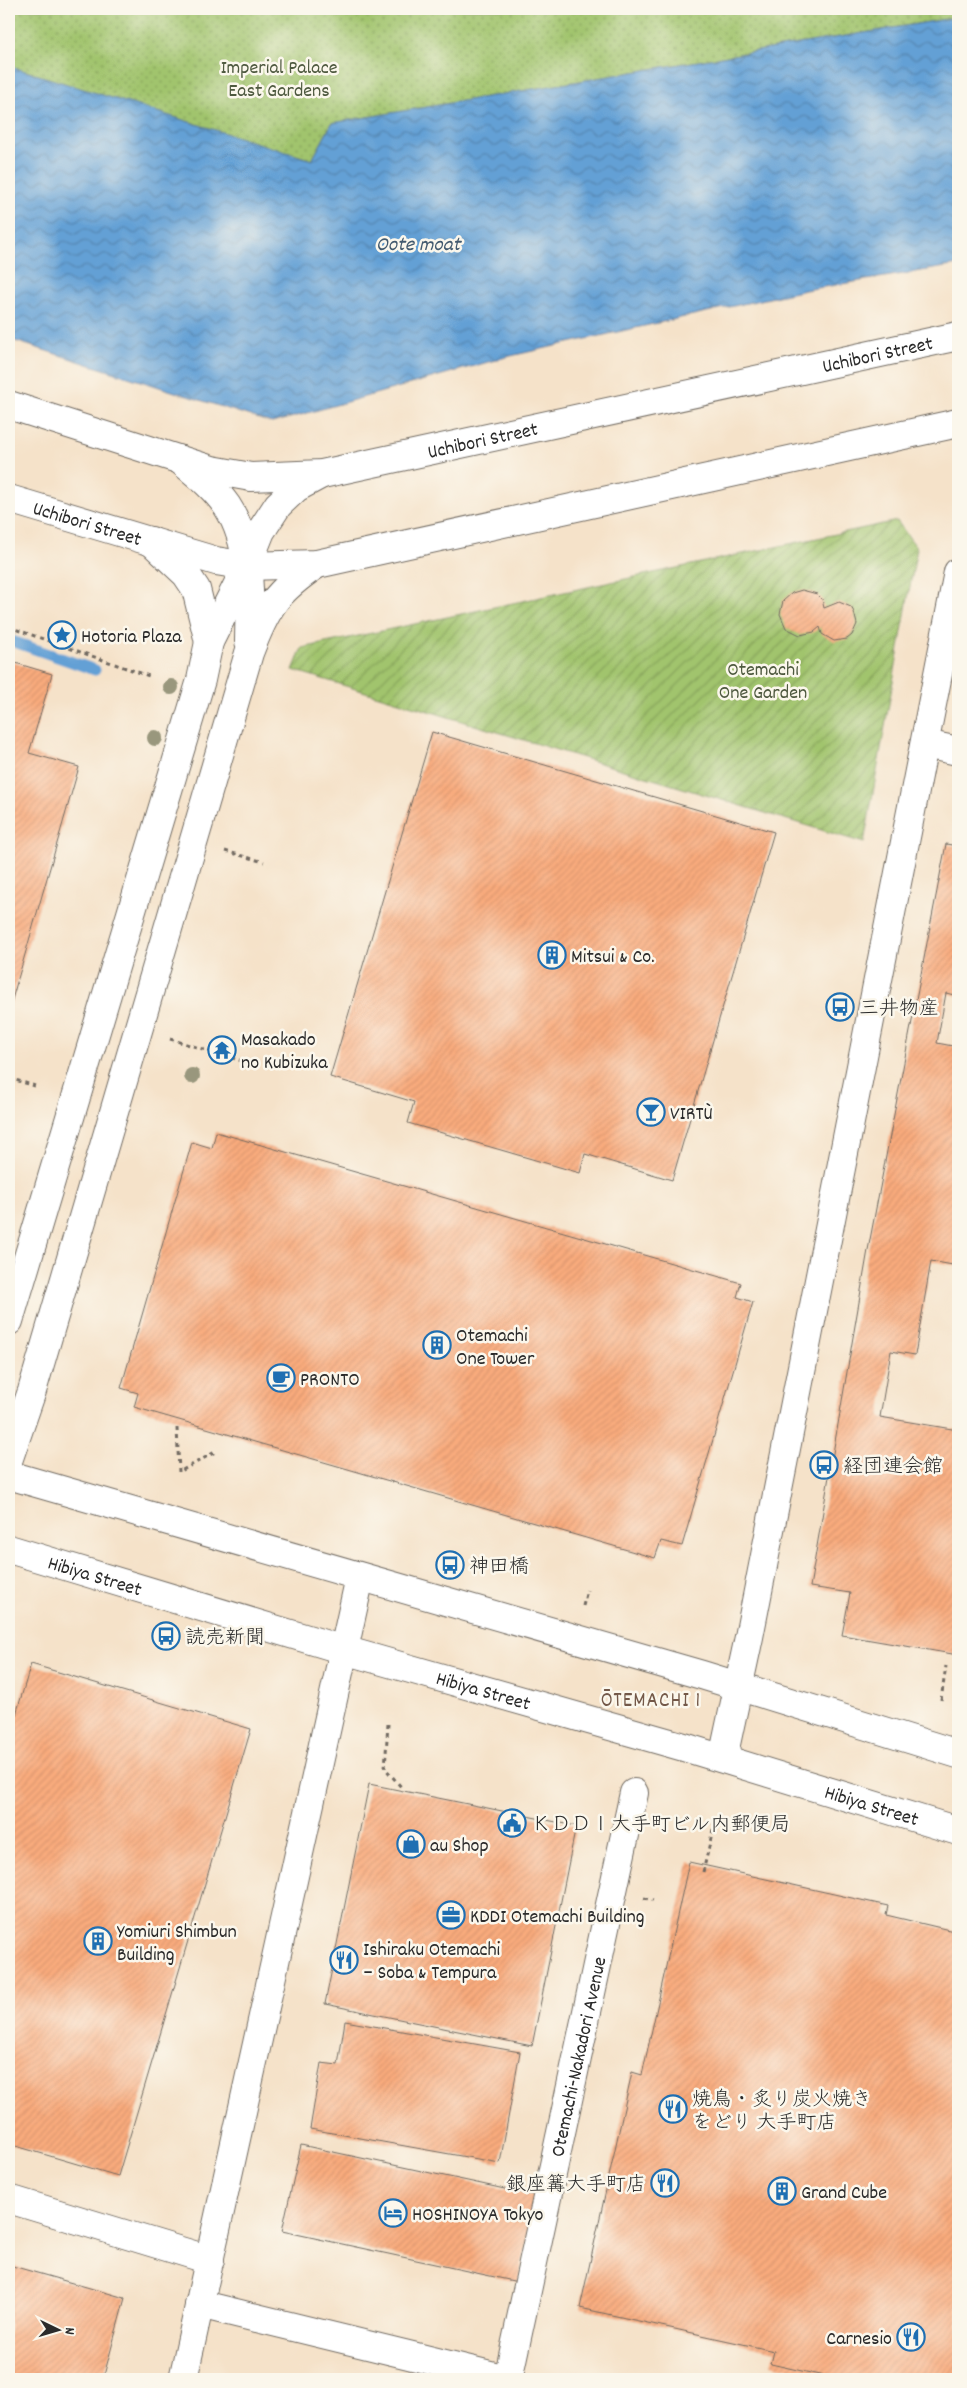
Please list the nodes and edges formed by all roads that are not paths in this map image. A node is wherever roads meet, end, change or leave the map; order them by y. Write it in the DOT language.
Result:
graph roads {
  1 [pos="958,336"];
  2 [pos="9,405"];
  3 [pos="958,423"];
  4 [pos="180,460"];
  5 [pos="322,474"];
  6 [pos="9,499"];
  7 [pos="151,541"];
  8 [pos="317,564"];
  9 [pos="247,566"];
  10 [pos="958,572"];
  11 [pos="209,642"];
  12 [pos="249,652"];
  13 [pos="924,744"];
  14 [pos="958,750"];
  15 [pos="9,1321"];
  16 [pos="9,1458"];
  17 [pos="9,1475"];
  18 [pos="9,1549"];
  19 [pos="360,1576"];
  20 [pos="344,1650"];
  21 [pos="739,1686"];
  22 [pos="958,1754"];
  23 [pos="723,1758"];
  24 [pos="634,1793"];
  25 [pos="958,1831"];
  26 [pos="9,2200"];
  27 [pos="210,2260"];
  28 [pos="199,2304"];
  29 [pos="183,2379"];
  30 [pos="508,2379"];
  1 -- 5 [label="street, Uchibori Street"];
  2 -- 4 [label="street, Uchibori Street"];
  3 -- 8 [label="street, Uchibori Street"];
  4 -- 5 [label="street, Uchibori Street"];
  4 -- 9 [label="street"];
  5 -- 9 [label="street"];
  6 -- 7 [label="street, Uchibori Street"];
  7 -- 9 [label="street, Uchibori Street"];
  7 -- 11 [label="street"];
  8 -- 9 [label="street, Uchibori Street"];
  8 -- 12 [label="street"];
  9 -- 11 [label="street"];
  9 -- 12 [label="street"];
  10 -- 13 [label="street"];
  11 -- 15 [label="street"];
  12 -- 16 [label="street"];
  13 -- 14 [label="street"];
  13 -- 21 [label="street"];
  17 -- 19 [label="street"];
  18 -- 20 [label="street, Hibiya Street"];
  19 -- 20 [label="street"];
  19 -- 21 [label="street"];
  20 -- 23 [label="street, Hibiya Street"];
  20 -- 27 [label="street"];
  21 -- 22 [label="street"];
  21 -- 23 [label="street"];
  23 -- 25 [label="street, Hibiya Street"];
  24 -- 30 [label="street, Otemachi-Nakadori Avenue"];
  26 -- 27 [label="street"];
  27 -- 28 [label="street"];
  28 -- 29 [label="street"];
  28 -- 30 [label="street, Otemachi-Nakadori Avenue"];
}
